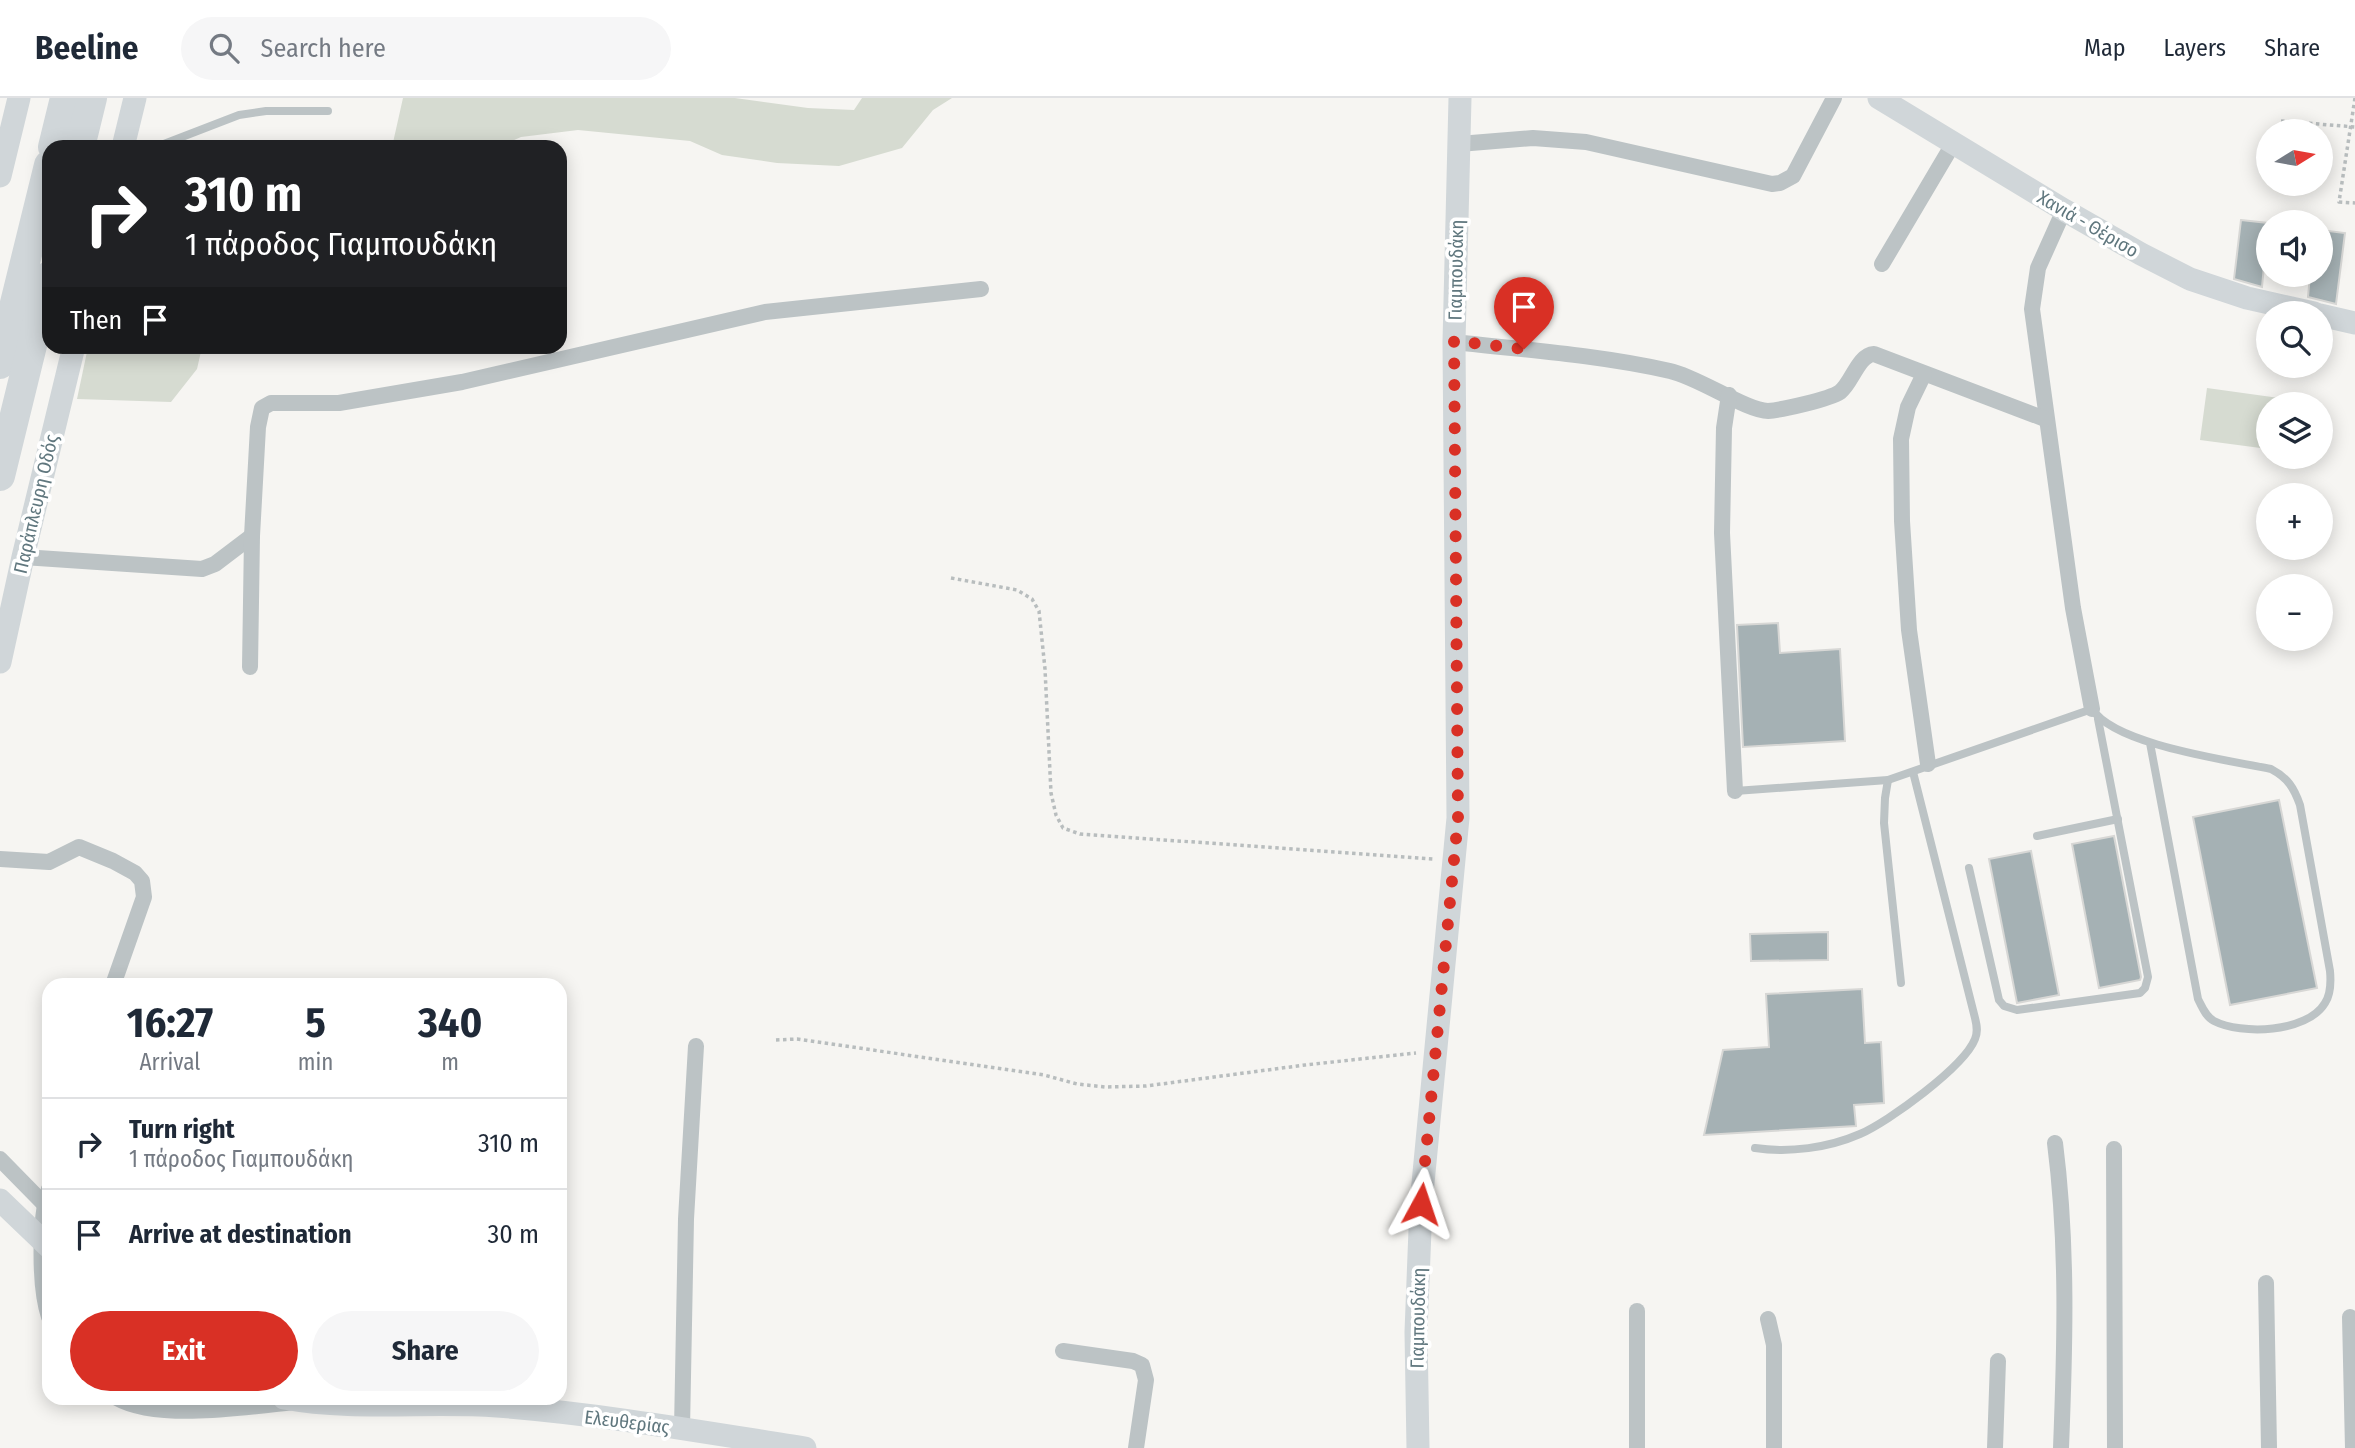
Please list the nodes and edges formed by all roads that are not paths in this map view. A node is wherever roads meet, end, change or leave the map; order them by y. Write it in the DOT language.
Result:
graph roads {
  1 [pos="19,98"];
  2 [pos="65,98"];
  3 [pos="92,98"];
  4 [pos="135,98"];
  5 [pos="1460,98"];
  6 [pos="1834,98"];
  7 [pos="1879,98"];
  8 [pos="328,111"];
  9 [pos="55,140"];
  10 [pos="82,140"];
  11 [pos="125,140"];
  12 [pos="174,140"];
  13 [pos="1459,144"];
  14 [pos="1953,144"];
  15 [pos="0,176"];
  16 [pos="42,193"];
  17 [pos="2064,210"];
  18 [pos="1882,264"];
  19 [pos="981,289"];
  20 [pos="2260,301"];
  21 [pos="42,304"];
  22 [pos="2333,318"];
  23 [pos="2355,323"];
  24 [pos="1454,341"];
  25 [pos="72,354"];
  26 [pos="0,364"];
  27 [pos="1924,374"];
  28 [pos="1729,395"];
  29 [pos="2045,419"];
  30 [pos="0,476"];
  31 [pos="252,536"];
  32 [pos="23,557"];
  33 [pos="0,662"];
  34 [pos="250,667"];
  35 [pos="2095,714"];
  36 [pos="2150,743"];
  37 [pos="1928,764"];
  38 [pos="1913,772"];
  39 [pos="1888,780"];
  40 [pos="1735,791"];
  41 [pos="2118,819"];
  42 [pos="2036,836"];
  43 [pos="0,859"];
  44 [pos="1969,868"];
  45 [pos="115,978"];
  46 [pos="1901,983"];
  47 [pos="696,1046"];
  48 [pos="2055,1143"];
  49 [pos="1755,1148"];
  50 [pos="2114,1149"];
  51 [pos="0,1159"];
  52 [pos="42,1197"];
  53 [pos="0,1200"];
  54 [pos="42,1240"];
  55 [pos="2266,1283"];
  56 [pos="1637,1311"];
  57 [pos="2350,1317"];
  58 [pos="1768,1319"];
  59 [pos="1063,1351"];
  60 [pos="1998,1361"];
  61 [pos="131,1405"];
  62 [pos="244,1405"];
  63 [pos="451,1405"];
  64 [pos="682,1429"];
  65 [pos="805,1448"];
  66 [pos="1136,1448"];
  67 [pos="1418,1448"];
  68 [pos="1637,1448"];
  69 [pos="1774,1448"];
  70 [pos="1995,1448"];
  71 [pos="2061,1448"];
  72 [pos="2115,1448"];
  73 [pos="2269,1448"];
  74 [pos="2353,1448"];
  1 -- 15 [label="main road"];
  2 -- 9 [label="highway"];
  3 -- 10 [label="highway"];
  4 -- 11 [label="main road"];
  5 -- 13 [label="main road, Γιαμπουδάκη"];
  6 -- 13 [label="street"];
  7 -- 14 [label="main road, Χανιά - Θέρισο"];
  8 -- 12 [label="lane"];
  13 -- 24 [label="main road, Γιαμπουδάκη"];
  14 -- 17 [label="main road, Χανιά - Θέρισο"];
  14 -- 18 [label="street"];
  16 -- 26 [label="highway"];
  17 -- 20 [label="main road, Χανιά - Θέρισο"];
  17 -- 29 [label="street"];
  19 -- 31 [label="street"];
  21 -- 30 [label="highway"];
  22 -- 23 [label="main road"];
  24 -- 28 [label="street"];
  24 -- 67 [label="main road, Γιαμπουδάκη"];
  25 -- 32 [label="main road, Παράπλευρη Οδός"];
  27 -- 28 [label="street"];
  27 -- 29 [label="street"];
  27 -- 37 [label="street"];
  28 -- 40 [label="street"];
  29 -- 35 [label="street"];
  31 -- 32 [label="street"];
  31 -- 34 [label="street"];
  32 -- 33 [label="main road, Παράπλευρη Οδός"];
  35 -- 36 [label="lane"];
  35 -- 37 [label="lane"];
  35 -- 41 [label="lane"];
  36 -- 36 [label="lane"];
  37 -- 38 [label="lane"];
  38 -- 39 [label="lane"];
  38 -- 49 [label="lane"];
  39 -- 40 [label="lane"];
  39 -- 46 [label="lane"];
  41 -- 42 [label="lane"];
  41 -- 44 [label="lane"];
  43 -- 45 [label="street"];
  47 -- 64 [label="street"];
  48 -- 71 [label="street"];
  50 -- 72 [label="street"];
  51 -- 52 [label="street"];
  53 -- 54 [label="main road"];
  55 -- 73 [label="street"];
  56 -- 68 [label="street"];
  57 -- 74 [label="street"];
  58 -- 69 [label="street"];
  59 -- 66 [label="street"];
  60 -- 70 [label="street"];
  61 -- 62 [label="street"];
  63 -- 64 [label="main road, Ελευθερίας"];
  64 -- 65 [label="main road, Ελευθερίας"];
}
